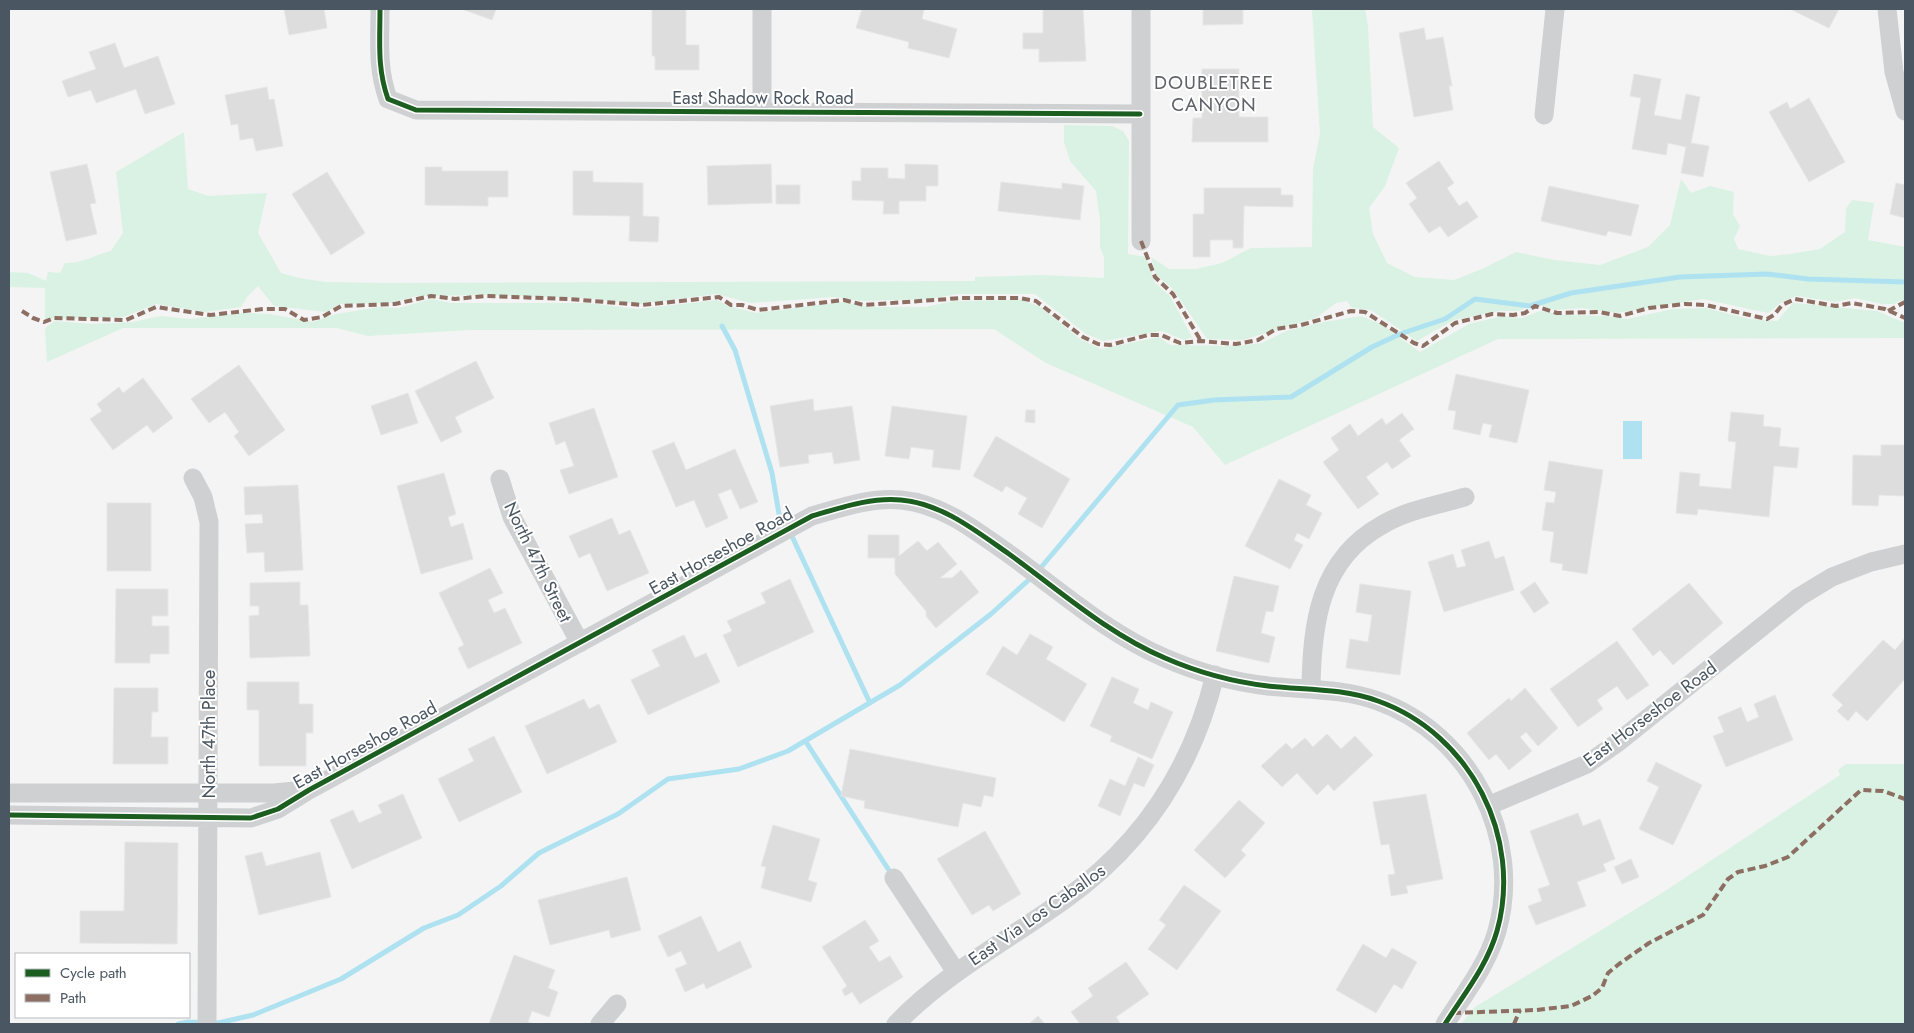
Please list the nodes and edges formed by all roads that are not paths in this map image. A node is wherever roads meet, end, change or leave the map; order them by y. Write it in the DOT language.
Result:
graph roads {
  1 [pos="380,9"];
  2 [pos="762,9"];
  3 [pos="1141,9"];
  4 [pos="1554,9"];
  5 [pos="1887,9"];
  6 [pos="1905,111"];
  7 [pos="762,112"];
  8 [pos="1140,114"];
  9 [pos="1544,115"];
  10 [pos="1141,241"];
  11 [pos="193,478"];
  12 [pos="500,479"];
  13 [pos="1465,497"];
  14 [pos="1905,554"];
  15 [pos="580,644"];
  16 [pos="1215,676"];
  17 [pos="1311,688"];
  18 [pos="309,790"];
  19 [pos="100,792"];
  20 [pos="209,792"];
  21 [pos="9,793"];
  22 [pos="1490,805"];
  23 [pos="9,815"];
  24 [pos="100,817"];
  25 [pos="208,818"];
  26 [pos="894,878"];
  27 [pos="956,972"];
  28 [pos="616,1004"];
  29 [pos="206,1019"];
  30 [pos="600,1024"];
  31 [pos="896,1024"];
  32 [pos="1445,1024"];
  1 -- 7 [label="street, East Shadow Rock Road"];
  2 -- 7 [label="street"];
  3 -- 8 [label="street"];
  4 -- 9 [label="street"];
  5 -- 6 [label="street"];
  7 -- 8 [label="street, East Shadow Rock Road"];
  8 -- 10 [label="street"];
  11 -- 20 [label="street, North 47th Place"];
  12 -- 15 [label="street, North 47th Street"];
  13 -- 17 [label="street"];
  14 -- 22 [label="street, East Horseshoe Road"];
  15 -- 16 [label="street, East Horseshoe Road"];
  15 -- 18 [label="street, East Horseshoe Road"];
  16 -- 17 [label="street, East Horseshoe Road"];
  16 -- 27 [label="street, East Via Los Caballos"];
  17 -- 22 [label="street, East Horseshoe Road"];
  18 -- 20 [label="street, East Horseshoe Road"];
  18 -- 25 [label="street, East Horseshoe Road"];
  19 -- 20 [label="street, East Horseshoe Road"];
  19 -- 21 [label="street, East Horseshoe Road"];
  19 -- 24 [label="street"];
  20 -- 25 [label="street, North 47th Place"];
  22 -- 32 [label="street"];
  23 -- 24 [label="street, East Horseshoe Road"];
  24 -- 25 [label="street, East Horseshoe Road"];
  25 -- 29 [label="street, North 47th Place"];
  26 -- 27 [label="street, East Via Los Caballos"];
  27 -- 31 [label="street, East Via Los Caballos"];
  28 -- 30 [label="street"];
}
